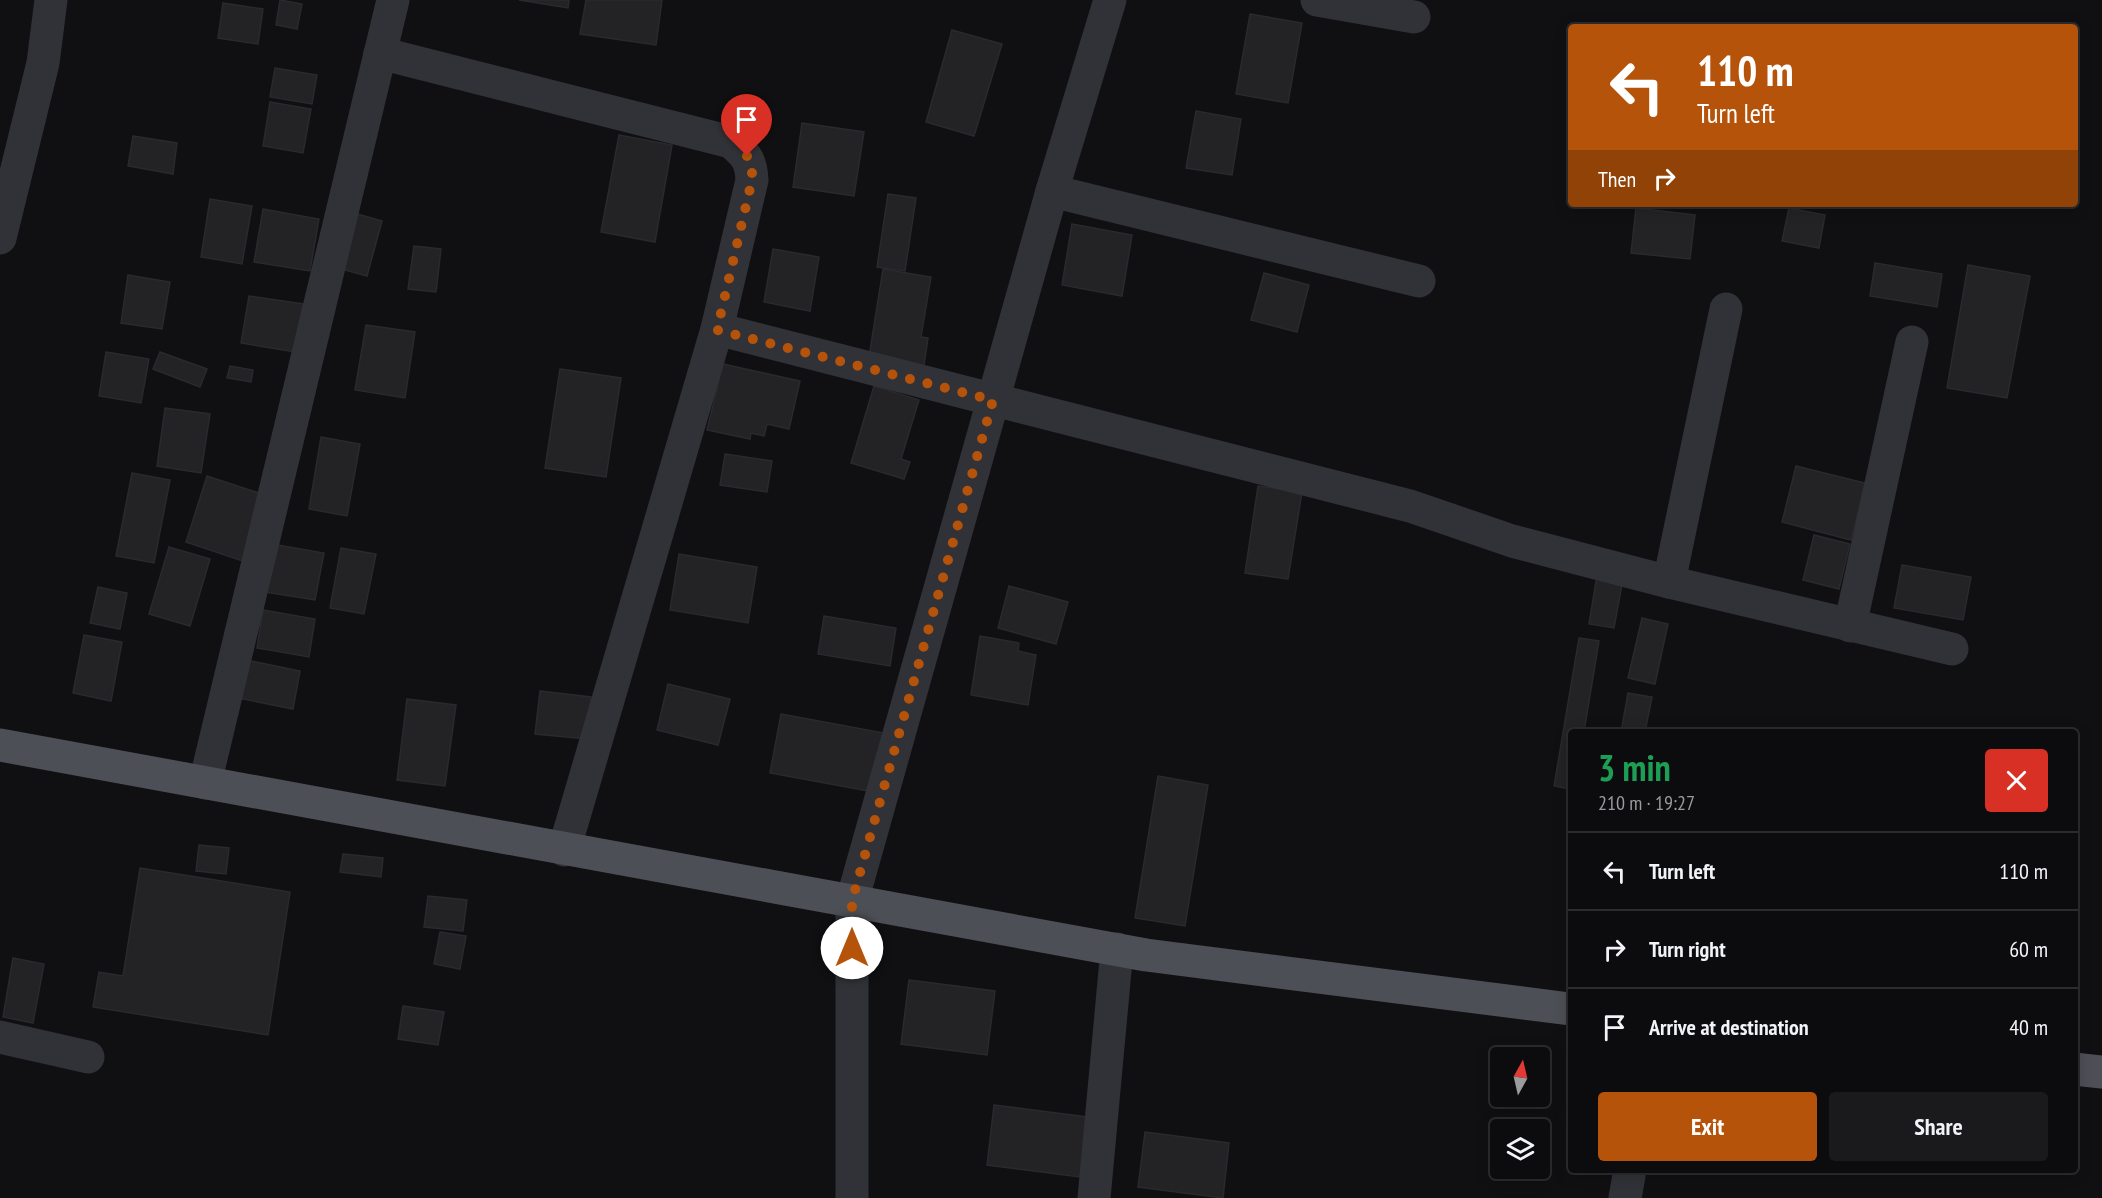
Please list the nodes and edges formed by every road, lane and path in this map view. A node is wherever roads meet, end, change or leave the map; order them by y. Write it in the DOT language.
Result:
graph roads {
  1 [pos="51,0"];
  2 [pos="393,0"];
  3 [pos="1110,0"];
  4 [pos="1317,0"];
  5 [pos="1414,17"];
  6 [pos="380,53"];
  7 [pos="1052,191"];
  8 [pos="0,238"];
  9 [pos="1419,281"];
  10 [pos="1726,309"];
  11 [pos="717,330"];
  12 [pos="1912,342"];
  13 [pos="993,400"];
  14 [pos="1669,582"];
  15 [pos="1850,626"];
  16 [pos="1952,649"];
  17 [pos="0,746"];
  18 [pos="205,783"];
  19 [pos="564,850"];
  20 [pos="852,901"];
  21 [pos="1117,949"];
  22 [pos="1568,1009"];
  23 [pos="0,1037"];
  24 [pos="88,1058"];
  25 [pos="2078,1069"];
  26 [pos="2102,1072"];
  27 [pos="1629,1173"];
  28 [pos="852,1198"];
  29 [pos="1094,1198"];
  30 [pos="1625,1198"];
  1 -- 8 [label="street"];
  2 -- 6 [label="street"];
  3 -- 7 [label="street"];
  4 -- 5 [label="street"];
  6 -- 11 [label="street"];
  6 -- 18 [label="street"];
  7 -- 9 [label="street"];
  7 -- 13 [label="street"];
  10 -- 14 [label="street"];
  11 -- 13 [label="street"];
  11 -- 19 [label="street"];
  12 -- 15 [label="street"];
  13 -- 14 [label="street"];
  13 -- 20 [label="street"];
  14 -- 15 [label="street"];
  15 -- 16 [label="street"];
  17 -- 18 [label="main road"];
  18 -- 19 [label="main road"];
  19 -- 20 [label="main road"];
  20 -- 21 [label="main road"];
  20 -- 28 [label="street"];
  21 -- 22 [label="main road"];
  21 -- 29 [label="street"];
  23 -- 24 [label="street"];
  25 -- 26 [label="main road"];
  27 -- 30 [label="street"];
}
